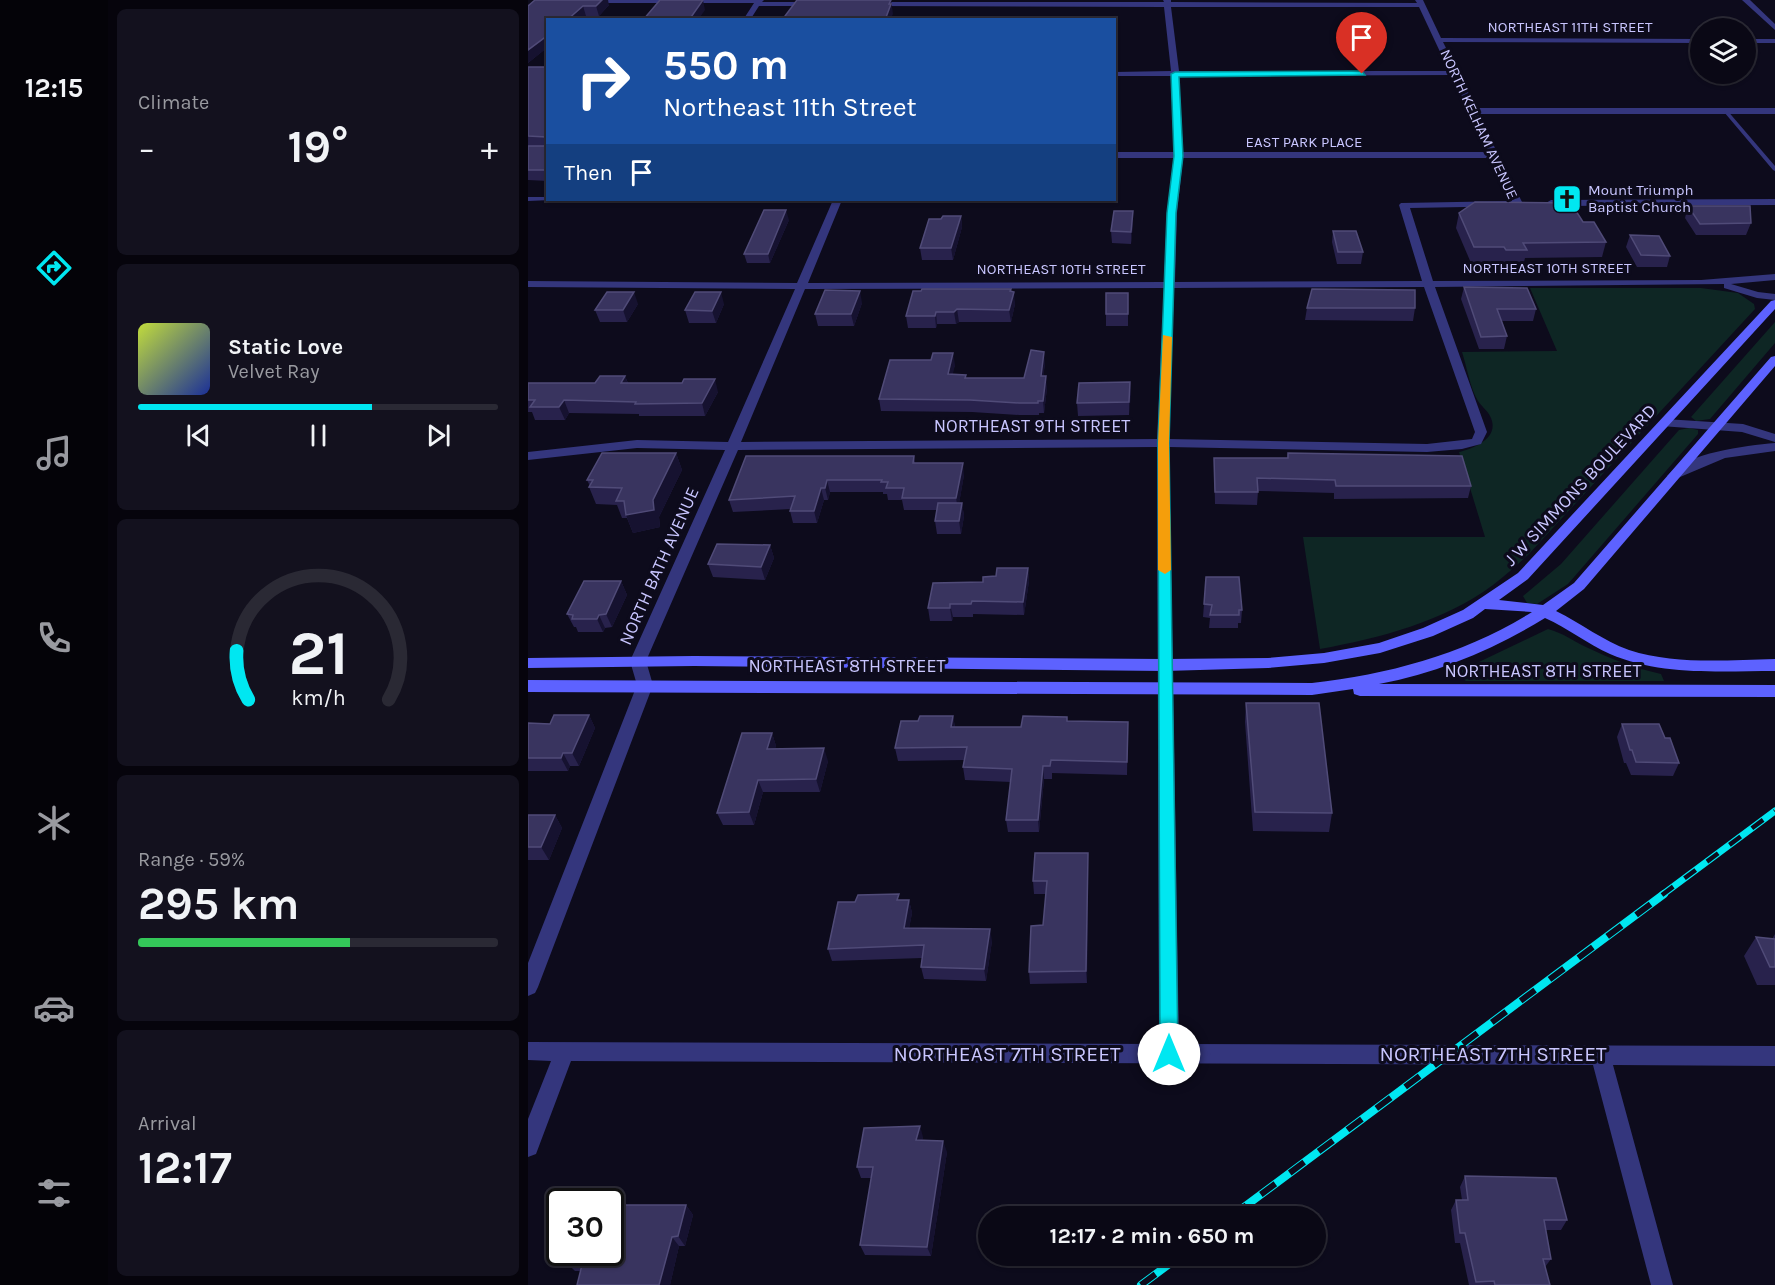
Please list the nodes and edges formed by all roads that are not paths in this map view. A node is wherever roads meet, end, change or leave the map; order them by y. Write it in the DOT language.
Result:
graph roads {
  1 [pos="1746,0"];
  2 [pos="574,1"];
  3 [pos="759,2"];
  4 [pos="1167,2"];
  5 [pos="1420,2"];
  6 [pos="824,4"];
  7 [pos="858,4"];
  8 [pos="913,5"];
  9 [pos="747,18"];
  10 [pos="1775,28"];
  11 [pos="1438,40"];
  12 [pos="1690,41"];
  13 [pos="1756,41"];
  14 [pos="1775,41"];
  15 [pos="1455,73"];
  16 [pos="1116,74"];
  17 [pos="1175,74"];
  18 [pos="1473,111"];
  19 [pos="1726,111"];
  20 [pos="1775,111"];
  21 [pos="1494,154"];
  22 [pos="1116,155"];
  23 [pos="1179,156"];
  24 [pos="1775,169"];
  25 [pos="528,199"];
  26 [pos="546,199"];
  27 [pos="837,201"];
  28 [pos="1775,202"];
  29 [pos="1518,204"];
  30 [pos="1530,204"];
  31 [pos="1541,204"];
  32 [pos="1775,277"];
  33 [pos="1428,283"];
  34 [pos="1701,283"];
  35 [pos="528,284"];
  36 [pos="1169,284"];
  37 [pos="800,286"];
  38 [pos="1775,297"];
  39 [pos="1775,303"];
  40 [pos="1775,358"];
  41 [pos="1665,423"];
  42 [pos="1717,426"];
  43 [pos="1775,438"];
  44 [pos="1163,443"];
  45 [pos="734,446"];
  46 [pos="1775,447"];
  47 [pos="528,456"];
  48 [pos="1673,476"];
  49 [pos="1485,604"];
  50 [pos="1545,612"];
  51 [pos="638,661"];
  52 [pos="528,663"];
  53 [pos="1165,665"];
  54 [pos="1775,665"];
  55 [pos="645,685"];
  56 [pos="528,686"];
  57 [pos="1166,688"];
  58 [pos="1312,688"];
  59 [pos="1775,691"];
  60 [pos="528,987"];
  61 [pos="528,1051"];
  62 [pos="564,1053"];
  63 [pos="1169,1054"];
  64 [pos="1600,1055"];
  65 [pos="1775,1056"];
  66 [pos="528,1146"];
  67 [pos="1662,1285"];
  1 -- 10 [label="street"];
  2 -- 3 [label="street"];
  3 -- 6 [label="street"];
  3 -- 9 [label="street"];
  4 -- 5 [label="street"];
  4 -- 8 [label="street"];
  4 -- 17 [label="street"];
  5 -- 11 [label="street, NORTH KELHAM AVENUE"];
  7 -- 8 [label="street"];
  11 -- 12 [label="street, NORTHEAST 11TH STREET"];
  11 -- 15 [label="street, NORTH KELHAM AVENUE"];
  13 -- 14 [label="street"];
  15 -- 17 [label="street"];
  15 -- 18 [label="street, NORTH KELHAM AVENUE"];
  16 -- 17 [label="street"];
  17 -- 23 [label="street"];
  18 -- 19 [label="street"];
  18 -- 21 [label="street, NORTH KELHAM AVENUE"];
  19 -- 20 [label="street"];
  19 -- 24 [label="lane"];
  21 -- 23 [label="street, EAST PARK PLACE"];
  21 -- 29 [label="street, NORTH KELHAM AVENUE"];
  22 -- 23 [label="street, EAST PARK PLACE"];
  23 -- 36 [label="street"];
  25 -- 26 [label="lane"];
  27 -- 37 [label="street, NORTH BATH AVENUE"];
  28 -- 31 [label="street"];
  29 -- 30 [label="street"];
  29 -- 33 [label="street, NORTH KELHAM AVENUE"];
  32 -- 34 [label="street, NORTHEAST 10TH STREET"];
  33 -- 34 [label="street, NORTHEAST 10TH STREET"];
  33 -- 36 [label="street, NORTHEAST 10TH STREET"];
  33 -- 44 [label="street, NORTHEAST 9TH STREET"];
  34 -- 38 [label="street, NORTHEAST 10TH STREET"];
  35 -- 37 [label="street, NORTHEAST 10TH STREET"];
  36 -- 37 [label="street, NORTHEAST 10TH STREET"];
  36 -- 44 [label="street"];
  37 -- 45 [label="street, NORTH BATH AVENUE"];
  39 -- 41 [label="main road, J W SIMMONS BOULEVARD"];
  40 -- 42 [label="main road"];
  41 -- 42 [label="street"];
  41 -- 49 [label="main road, J W SIMMONS BOULEVARD"];
  42 -- 43 [label="street"];
  42 -- 48 [label="main road"];
  44 -- 45 [label="street, NORTHEAST 9TH STREET"];
  44 -- 53 [label="street"];
  45 -- 47 [label="street, NORTHEAST 9TH STREET"];
  45 -- 51 [label="street, NORTH BATH AVENUE"];
  46 -- 48 [label="street"];
  48 -- 50 [label="main road"];
  49 -- 50 [label="main road, NORTHEAST 8TH STREET"];
  49 -- 53 [label="main road, J W SIMMONS BOULEVARD"];
  50 -- 54 [label="main road, NORTHEAST 8TH STREET"];
  50 -- 58 [label="main road"];
  51 -- 52 [label="main road, NORTHEAST 8TH STREET"];
  51 -- 53 [label="main road, NORTHEAST 8TH STREET"];
  51 -- 55 [label="street, NORTH BATH AVENUE"];
  53 -- 57 [label="street"];
  55 -- 56 [label="main road, NORTHEAST 8TH STREET"];
  55 -- 57 [label="main road, NORTHEAST 8TH STREET"];
  55 -- 60 [label="street"];
  57 -- 58 [label="main road"];
  57 -- 63 [label="street"];
  58 -- 59 [label="main road, NORTHEAST 8TH STREET"];
  61 -- 62 [label="street, NORTHEAST 7TH STREET"];
  62 -- 63 [label="street, NORTHEAST 7TH STREET"];
  62 -- 66 [label="street"];
  63 -- 64 [label="street, NORTHEAST 7TH STREET"];
  64 -- 65 [label="street, NORTHEAST 7TH STREET"];
  64 -- 67 [label="street"];
}
